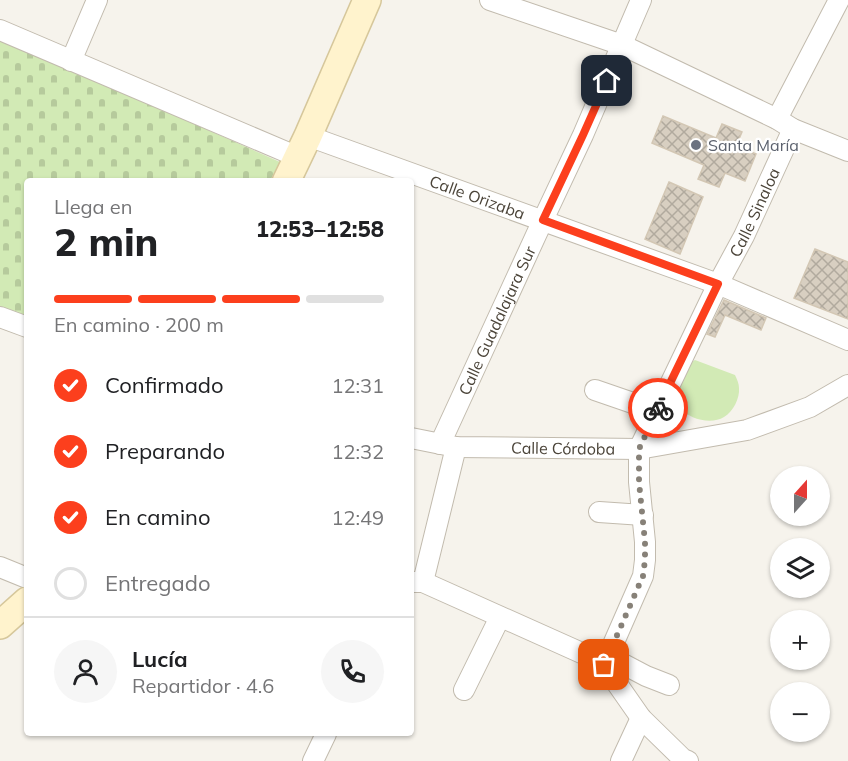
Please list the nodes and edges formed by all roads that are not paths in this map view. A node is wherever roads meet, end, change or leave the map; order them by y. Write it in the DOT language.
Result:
graph roads {
  1 [pos="97,0"];
  2 [pos="367,0"];
  3 [pos="490,0"];
  4 [pos="641,0"];
  5 [pos="839,0"];
  6 [pos="0,30"];
  7 [pos="622,45"];
  8 [pos="71,61"];
  9 [pos="785,124"];
  10 [pos="303,147"];
  11 [pos="848,151"];
  12 [pos="288,178"];
  13 [pos="405,178"];
  14 [pos="414,181"];
  15 [pos="543,220"];
  16 [pos="718,284"];
  17 [pos="1,320"];
  18 [pos="24,326"];
  19 [pos="848,340"];
  20 [pos="848,385"];
  21 [pos="595,390"];
  22 [pos="656,411"];
  23 [pos="414,439"];
  24 [pos="448,445"];
  25 [pos="639,449"];
  26 [pos="599,512"];
  27 [pos="643,515"];
  28 [pos="0,567"];
  29 [pos="24,577"];
  30 [pos="417,582"];
  31 [pos="24,604"];
  32 [pos="500,617"];
  33 [pos="0,625"];
  34 [pos="606,661"];
  35 [pos="669,685"];
  36 [pos="464,690"];
  37 [pos="641,718"];
  38 [pos="325,736"];
  39 [pos="685,760"];
  40 [pos="312,761"];
  41 [pos="621,761"];
  1 -- 8 [label="street"];
  2 -- 10 [label="street"];
  3 -- 7 [label="street"];
  4 -- 7 [label="street, Calle Guadalajara Sur"];
  5 -- 9 [label="street, Calle Sinaloa"];
  6 -- 8 [label="street, Calle Orizaba"];
  7 -- 9 [label="street"];
  7 -- 15 [label="street, Calle Guadalajara Sur"];
  8 -- 10 [label="street, Calle Orizaba"];
  9 -- 11 [label="street"];
  9 -- 16 [label="street, Calle Sinaloa"];
  10 -- 12 [label="street"];
  10 -- 13 [label="street, Calle Orizaba"];
  14 -- 15 [label="street, Calle Orizaba"];
  15 -- 16 [label="street, Calle Orizaba"];
  15 -- 24 [label="street, Calle Guadalajara Sur"];
  16 -- 19 [label="street, Calle Orizaba"];
  16 -- 22 [label="street, Calle Sinaloa"];
  17 -- 18 [label="street"];
  20 -- 25 [label="street, Calle Córdoba"];
  21 -- 22 [label="street"];
  22 -- 25 [label="street, Calle Sinaloa"];
  23 -- 24 [label="street, Calle Córdoba"];
  24 -- 25 [label="street, Calle Córdoba"];
  24 -- 30 [label="street, Calle Guadalajara Sur"];
  25 -- 27 [label="street, Calle Sinaloa"];
  26 -- 27 [label="street"];
  27 -- 34 [label="street, Calle Sinaloa"];
  28 -- 29 [label="street"];
  30 -- 32 [label="street"];
  31 -- 33 [label="street"];
  32 -- 34 [label="street"];
  32 -- 36 [label="street"];
  34 -- 35 [label="street"];
  34 -- 37 [label="street"];
  37 -- 39 [label="street"];
  37 -- 41 [label="street"];
  38 -- 40 [label="street"];
}
